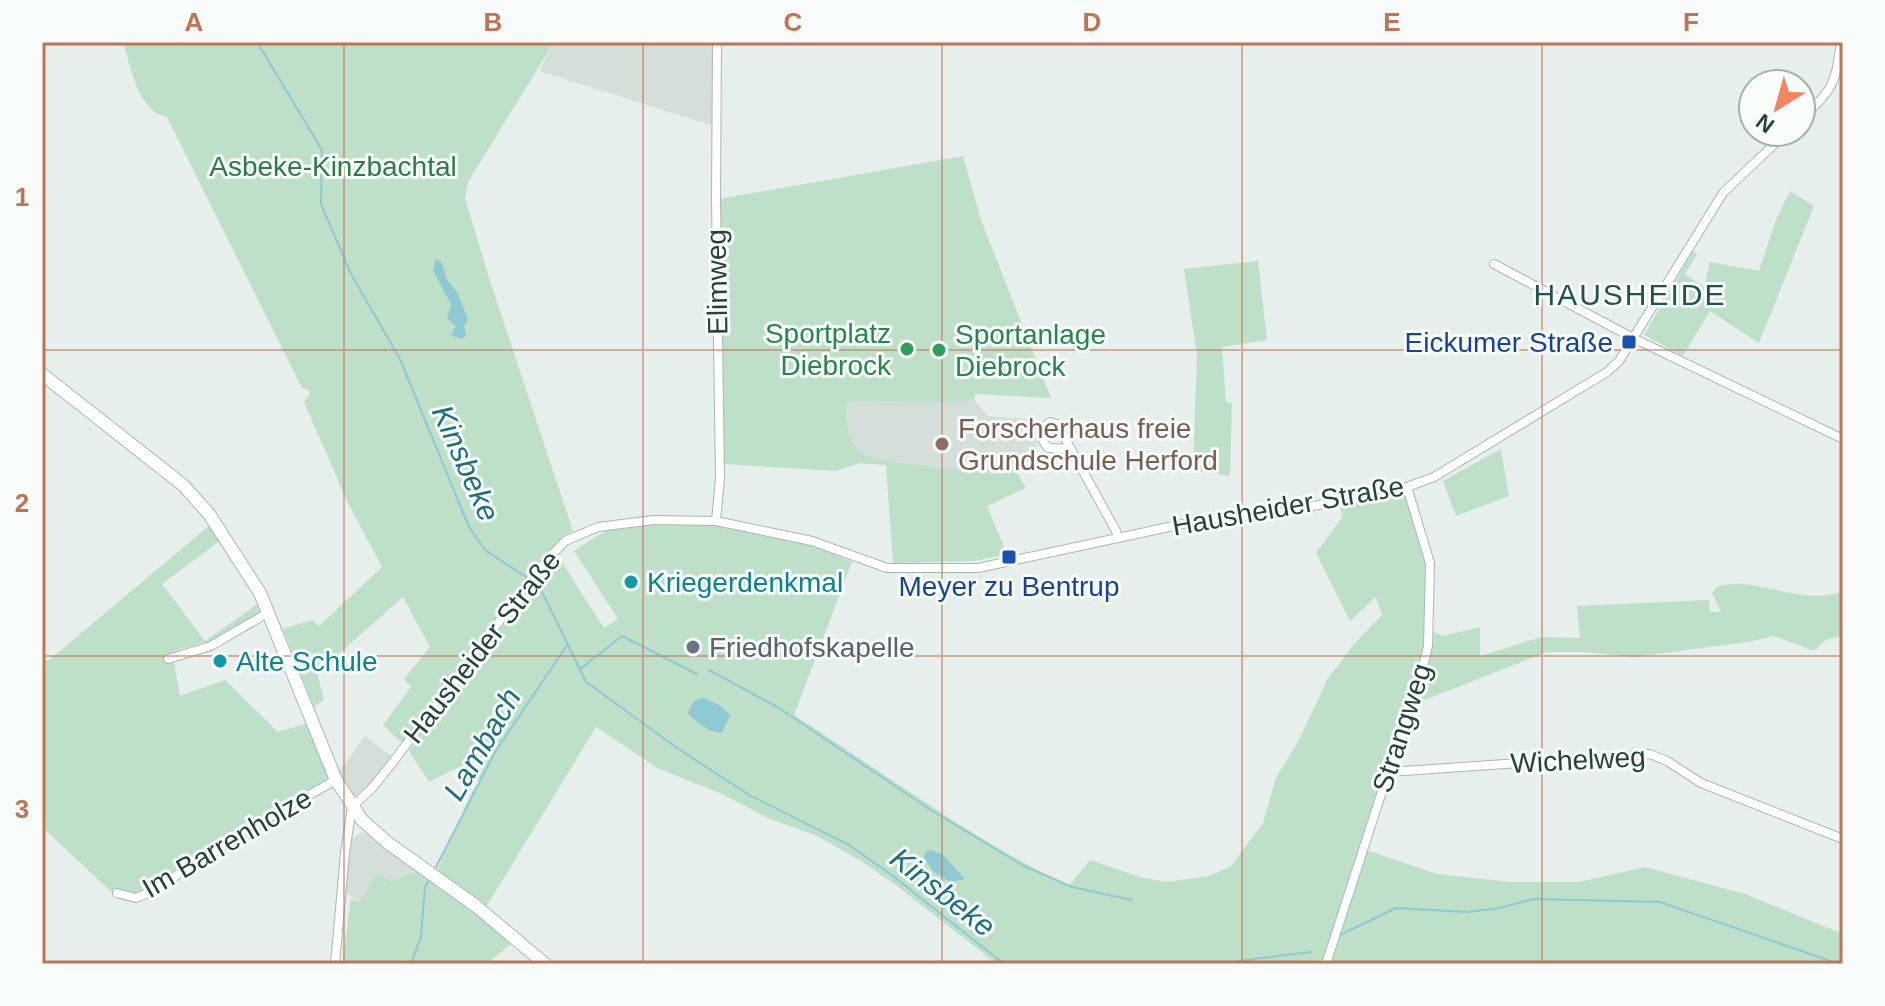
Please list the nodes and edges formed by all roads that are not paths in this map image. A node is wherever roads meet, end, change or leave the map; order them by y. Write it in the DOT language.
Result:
graph roads {
  1 [pos="717,42"];
  2 [pos="1841,42"];
  3 [pos="1840,75"];
  4 [pos="1817,104"];
  5 [pos="1770,148"];
  6 [pos="1494,264"];
  7 [pos="1635,339"];
  8 [pos="42,374"];
  9 [pos="1843,439"];
  10 [pos="1071,449"];
  11 [pos="1407,487"];
  12 [pos="716,521"];
  13 [pos="1118,538"];
  14 [pos="269,612"];
  15 [pos="168,659"];
  16 [pos="1390,769"];
  17 [pos="336,780"];
  18 [pos="352,807"];
  19 [pos="1843,839"];
  20 [pos="117,893"];
  21 [pos="335,964"];
  22 [pos="545,964"];
  23 [pos="1326,964"];
  1 -- 12 [label="street, Elimweg"];
  2 -- 3 [label="street"];
  3 -- 4 [label="street"];
  5 -- 7 [label="street, Hausheider Straße"];
  6 -- 7 [label="street"];
  7 -- 9 [label="street"];
  7 -- 11 [label="street, Hausheider Straße"];
  8 -- 14 [label="main road"];
  10 -- 13 [label="street"];
  11 -- 13 [label="street, Hausheider Straße"];
  11 -- 16 [label="street, Strangweg"];
  12 -- 13 [label="street, Hausheider Straße"];
  12 -- 18 [label="street, Hausheider Straße"];
  14 -- 15 [label="street"];
  14 -- 17 [label="main road"];
  16 -- 19 [label="street, Wichelweg"];
  16 -- 23 [label="street, Strangweg"];
  17 -- 18 [label="main road"];
  17 -- 20 [label="street, Im Barrenholze"];
  18 -- 21 [label="street"];
  18 -- 22 [label="main road"];
}
